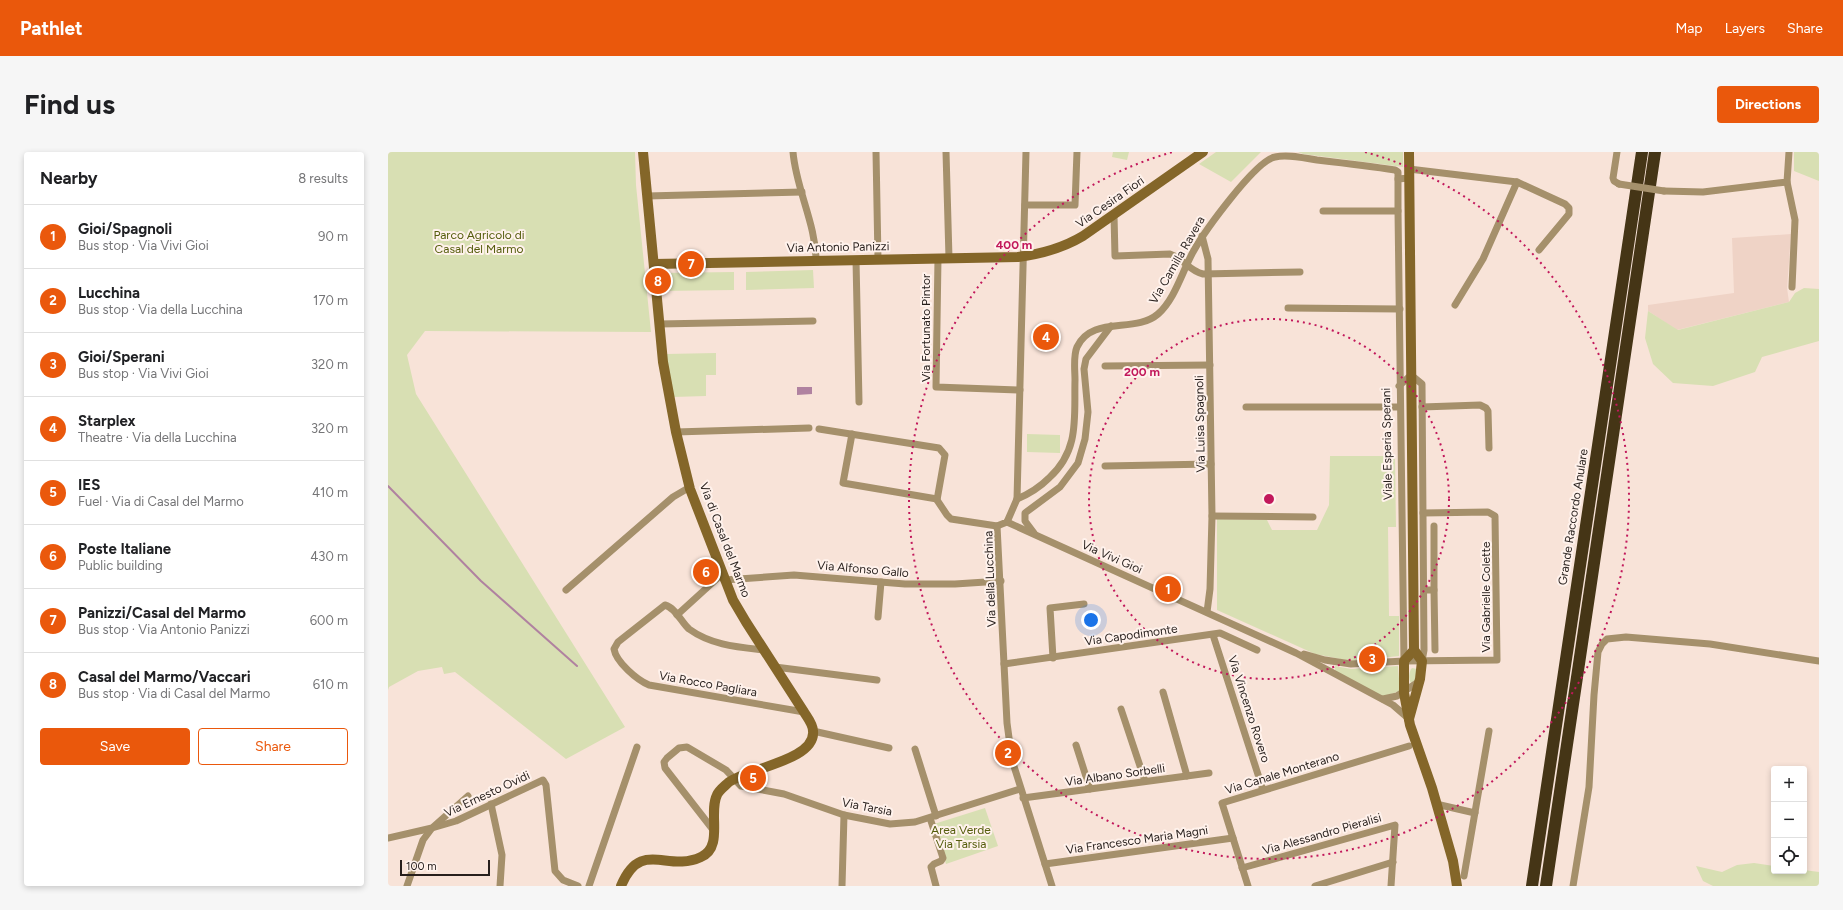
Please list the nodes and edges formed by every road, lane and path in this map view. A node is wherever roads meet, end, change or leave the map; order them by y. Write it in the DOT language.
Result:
graph roads {
  1 [pos="643,152"];
  2 [pos="793,152"];
  3 [pos="876,152"];
  4 [pos="946,152"];
  5 [pos="1026,152"];
  6 [pos="1077,152"];
  7 [pos="1203,152"];
  8 [pos="1409,152"];
  9 [pos="1617,152"];
  10 [pos="1642,152"];
  11 [pos="1655,152"];
  12 [pos="1788,152"];
  13 [pos="1409,174"];
  14 [pos="1398,179"];
  15 [pos="1517,182"];
  16 [pos="1787,182"];
  17 [pos="802,192"];
  18 [pos="647,196"];
  19 [pos="1025,205"];
  20 [pos="1323,211"];
  21 [pos="1398,211"];
  22 [pos="1114,215"];
  23 [pos="1202,236"];
  24 [pos="1539,250"];
  25 [pos="1023,256"];
  26 [pos="938,258"];
  27 [pos="949,258"];
  28 [pos="878,259"];
  29 [pos="856,260"];
  30 [pos="816,261"];
  31 [pos="654,264"];
  32 [pos="1186,265"];
  33 [pos="1410,269"];
  34 [pos="1300,272"];
  35 [pos="1208,274"];
  36 [pos="1399,279"];
  37 [pos="1792,287"];
  38 [pos="1454,304"];
  39 [pos="1288,308"];
  40 [pos="1400,309"];
  41 [pos="813,321"];
  42 [pos="659,324"];
  43 [pos="1400,325"];
  44 [pos="1110,326"];
  45 [pos="1410,336"];
  46 [pos="1210,365"];
  47 [pos="1105,366"];
  48 [pos="1411,375"];
  49 [pos="1399,386"];
  50 [pos="1020,390"];
  51 [pos="859,402"];
  52 [pos="1246,407"];
  53 [pos="1400,407"];
  54 [pos="1422,407"];
  55 [pos="809,428"];
  56 [pos="819,429"];
  57 [pos="676,432"];
  58 [pos="852,434"];
  59 [pos="1489,448"];
  60 [pos="1064,463"];
  61 [pos="1211,464"];
  62 [pos="1105,466"];
  63 [pos="1073,471"];
  64 [pos="1412,475"];
  65 [pos="1401,483"];
  66 [pos="1422,483"];
  67 [pos="690,488"];
  68 [pos="937,498"];
  69 [pos="1017,499"];
  70 [pos="1423,513"];
  71 [pos="1212,516"];
  72 [pos="1313,517"];
  73 [pos="1007,522"];
  74 [pos="997,526"];
  75 [pos="1434,526"];
  76 [pos="1036,535"];
  77 [pos="1402,546"];
  78 [pos="1423,546"];
  79 [pos="1412,556"];
  80 [pos="723,577"];
  81 [pos="1001,580"];
  82 [pos="881,582"];
  83 [pos="1424,582"];
  84 [pos="1434,582"];
  85 [pos="566,590"];
  86 [pos="1424,593"];
  87 [pos="1434,594"];
  88 [pos="1084,604"];
  89 [pos="1413,611"];
  90 [pos="1208,612"];
  91 [pos="677,615"];
  92 [pos="878,617"];
  93 [pos="1403,621"];
  94 [pos="1213,635"];
  95 [pos="764,650"];
  96 [pos="1258,650"];
  97 [pos="1414,650"];
  98 [pos="1435,650"];
  99 [pos="1296,653"];
  100 [pos="1053,658"];
  101 [pos="1404,661"];
  102 [pos="1422,661"];
  103 [pos="1819,661"];
  104 [pos="1004,664"];
  105 [pos="775,667"];
  106 [pos="878,680"];
  107 [pos="1420,681"];
  108 [pos="1163,692"];
  109 [pos="1404,693"];
  110 [pos="1383,699"];
  111 [pos="1121,709"];
  112 [pos="804,712"];
  113 [pos="1409,719"];
  114 [pos="813,731"];
  115 [pos="1489,731"];
  116 [pos="1076,745"];
  117 [pos="1409,746"];
  118 [pos="638,747"];
  119 [pos="889,748"];
  120 [pos="915,749"];
  121 [pos="1209,773"];
  122 [pos="1188,776"];
  123 [pos="734,779"];
  124 [pos="1145,782"];
  125 [pos="1020,789"];
  126 [pos="1090,789"];
  127 [pos="1264,790"];
  128 [pos="468,796"];
  129 [pos="1023,798"];
  130 [pos="491,804"];
  131 [pos="1436,804"];
  132 [pos="1475,813"];
  133 [pos="844,815"];
  134 [pos="933,817"];
  135 [pos="432,828"];
  136 [pos="714,831"];
  137 [pos="388,838"];
  138 [pos="1233,838"];
  139 [pos="1393,862"];
  140 [pos="1045,864"];
  141 [pos="1242,868"];
  142 [pos="1464,876"];
  143 [pos="407,886"];
  144 [pos="500,886"];
  145 [pos="578,886"];
  146 [pos="589,886"];
  147 [pos="620,886"];
  148 [pos="842,886"];
  149 [pos="936,886"];
  150 [pos="1052,886"];
  151 [pos="1248,886"];
  152 [pos="1315,886"];
  153 [pos="1391,886"];
  154 [pos="1457,886"];
  155 [pos="1532,886"];
  156 [pos="1546,886"];
  157 [pos="1573,886"];
  1 -- 18 [label="street, Via di Casal del Marmo"];
  2 -- 17 [label="street"];
  3 -- 28 [label="street"];
  4 -- 27 [label="street"];
  5 -- 19 [label="street, Via della Lucchina"];
  6 -- 19 [label="street"];
  7 -- 22 [label="street, Via Cesira Fiori"];
  8 -- 13 [label="street, Viale Esperia Sperani"];
  9 -- 16 [label="street, bridge"];
  10 -- 155 [label="highway, Grande Raccordo Anulare"];
  11 -- 156 [label="highway"];
  12 -- 16 [label="street"];
  13 -- 14 [label="street"];
  13 -- 15 [label="street"];
  13 -- 33 [label="street, Viale Esperia Sperani"];
  14 -- 21 [label="street, Viale Esperia Sperani"];
  14 -- 23 [label="street, Via Camilla Ravera"];
  15 -- 24 [label="street"];
  15 -- 38 [label="street"];
  16 -- 37 [label="street"];
  17 -- 18 [label="street"];
  17 -- 30 [label="street"];
  18 -- 31 [label="street, Via di Casal del Marmo"];
  19 -- 25 [label="street, Via della Lucchina"];
  20 -- 21 [label="street"];
  21 -- 36 [label="street, Viale Esperia Sperani"];
  22 -- 25 [label="street, Via Cesira Fiori"];
  22 -- 32 [label="street"];
  23 -- 32 [label="street, Via Camilla Ravera"];
  23 -- 35 [label="street, Via Luisa Spagnoli"];
  25 -- 27 [label="street, Via Antonio Panizzi"];
  25 -- 50 [label="street, Via della Lucchina"];
  26 -- 27 [label="street, Via Antonio Panizzi"];
  26 -- 28 [label="street, Via Antonio Panizzi"];
  26 -- 50 [label="street, Via Fortunato Pintor"];
  28 -- 29 [label="street, Via Antonio Panizzi"];
  29 -- 30 [label="street, Via Antonio Panizzi"];
  29 -- 51 [label="street"];
  30 -- 31 [label="street, Via Antonio Panizzi"];
  31 -- 42 [label="street, Via di Casal del Marmo"];
  32 -- 35 [label="street"];
  32 -- 44 [label="street, Via Camilla Ravera"];
  33 -- 36 [label="street"];
  33 -- 45 [label="street, Viale Esperia Sperani"];
  34 -- 35 [label="street"];
  35 -- 46 [label="street, Via Luisa Spagnoli"];
  36 -- 40 [label="street, Viale Esperia Sperani"];
  39 -- 40 [label="street"];
  40 -- 43 [label="street, Viale Esperia Sperani"];
  41 -- 42 [label="street"];
  42 -- 57 [label="street, Via di Casal del Marmo"];
  43 -- 45 [label="street"];
  43 -- 49 [label="street, Viale Esperia Sperani"];
  44 -- 60 [label="street, Via Camilla Ravera"];
  44 -- 63 [label="street"];
  45 -- 48 [label="street, Viale Esperia Sperani"];
  46 -- 47 [label="street"];
  46 -- 61 [label="street, Via Luisa Spagnoli"];
  48 -- 49 [label="street"];
  48 -- 54 [label="street"];
  48 -- 64 [label="street, Viale Esperia Sperani"];
  49 -- 53 [label="street, Viale Esperia Sperani"];
  50 -- 69 [label="street, Via della Lucchina"];
  52 -- 53 [label="street"];
  53 -- 65 [label="street, Viale Esperia Sperani"];
  54 -- 59 [label="street"];
  54 -- 66 [label="street"];
  55 -- 57 [label="street"];
  56 -- 58 [label="street"];
  57 -- 67 [label="street, Via di Casal del Marmo"];
  58 -- 68 [label="street"];
  58 -- 68 [label="street"];
  60 -- 63 [label="street"];
  60 -- 69 [label="street, Via Camilla Ravera"];
  61 -- 62 [label="street"];
  61 -- 71 [label="street, Via Luisa Spagnoli"];
  63 -- 76 [label="street"];
  64 -- 65 [label="street"];
  64 -- 66 [label="street"];
  64 -- 79 [label="street, Viale Esperia Sperani"];
  65 -- 77 [label="street, Viale Esperia Sperani"];
  66 -- 70 [label="street"];
  67 -- 80 [label="street, Via di Casal del Marmo"];
  67 -- 85 [label="street"];
  68 -- 74 [label="street"];
  69 -- 73 [label="street, Via della Lucchina"];
  70 -- 78 [label="street"];
  70 -- 102 [label="street, Via Gabrielle Colette"];
  71 -- 72 [label="street"];
  71 -- 90 [label="street, Via Luisa Spagnoli"];
  73 -- 74 [label="street, Via della Lucchina"];
  73 -- 76 [label="street, Via Vivi Gioi"];
  74 -- 81 [label="street, Via della Lucchina"];
  75 -- 84 [label="street"];
  76 -- 90 [label="street, Via Vivi Gioi"];
  77 -- 79 [label="street"];
  77 -- 93 [label="street, Viale Esperia Sperani"];
  78 -- 79 [label="street"];
  78 -- 83 [label="street"];
  79 -- 89 [label="street, Viale Esperia Sperani"];
  80 -- 82 [label="street, Via Alfonso Gallo"];
  80 -- 91 [label="street"];
  80 -- 95 [label="street, Via di Casal del Marmo"];
  81 -- 82 [label="street, Via Alfonso Gallo"];
  81 -- 104 [label="street, Via della Lucchina"];
  82 -- 92 [label="street"];
  83 -- 84 [label="street"];
  83 -- 86 [label="street"];
  84 -- 87 [label="street"];
  86 -- 87 [label="street"];
  86 -- 102 [label="street"];
  87 -- 98 [label="street"];
  88 -- 100 [label="street"];
  89 -- 93 [label="street"];
  89 -- 97 [label="street, Viale Esperia Sperani"];
  90 -- 99 [label="street, Via Vivi Gioi"];
  91 -- 95 [label="street, Via Rocco Pagliara"];
  91 -- 112 [label="street, Via Rocco Pagliara"];
  93 -- 101 [label="street, Viale Esperia Sperani"];
  94 -- 96 [label="street, Via Capodimonte"];
  94 -- 100 [label="street, Via Capodimonte"];
  94 -- 127 [label="street, Via Vincenzo Rovero"];
  95 -- 105 [label="street, Via di Casal del Marmo"];
  97 -- 101 [label="street"];
  97 -- 102 [label="street"];
  99 -- 101 [label="street, Via Vivi Gioi"];
  99 -- 110 [label="street, Via Vivi Gioi"];
  100 -- 104 [label="street, Via Capodimonte"];
  101 -- 102 [label="street, Via Vivi Gioi"];
  101 -- 109 [label="street, Viale Esperia Sperani"];
  102 -- 107 [label="street"];
  103 -- 157 [label="street"];
  104 -- 125 [label="street, Via della Lucchina"];
  105 -- 106 [label="street"];
  105 -- 112 [label="street, Via di Casal del Marmo"];
  107 -- 109 [label="street"];
  107 -- 113 [label="street"];
  108 -- 122 [label="street"];
  109 -- 110 [label="street"];
  109 -- 113 [label="street, Viale Esperia Sperani"];
  110 -- 113 [label="street, Via Vivi Gioi"];
  111 -- 124 [label="street"];
  112 -- 114 [label="street, Via di Casal del Marmo"];
  113 -- 131 [label="street, Viale Esperia Sperani"];
  114 -- 119 [label="street"];
  114 -- 123 [label="street"];
  115 -- 132 [label="street"];
  116 -- 126 [label="street"];
  117 -- 127 [label="street, Via Canale Monterano"];
  118 -- 146 [label="street"];
  120 -- 134 [label="street"];
  121 -- 122 [label="street, Via Albano Sorbelli"];
  122 -- 124 [label="street, Via Albano Sorbelli"];
  123 -- 133 [label="street, Via Tarsia"];
  123 -- 136 [label="street"];
  123 -- 136 [label="street, Via Tarsia"];
  124 -- 126 [label="street, Via Albano Sorbelli"];
  125 -- 129 [label="street, Via della Lucchina"];
  125 -- 134 [label="street, Via Tarsia"];
  126 -- 129 [label="street, Via Albano Sorbelli"];
  127 -- 138 [label="street, Via Canale Monterano"];
  128 -- 135 [label="street"];
  129 -- 140 [label="street, Via della Lucchina"];
  130 -- 135 [label="street, Via Ernesto Ovidi"];
  130 -- 144 [label="street"];
  130 -- 145 [label="street, Via Ernesto Ovidi"];
  131 -- 132 [label="street"];
  131 -- 154 [label="street, Viale Esperia Sperani"];
  132 -- 142 [label="street"];
  133 -- 134 [label="street, Via Tarsia"];
  133 -- 148 [label="street"];
  134 -- 149 [label="street"];
  135 -- 137 [label="street"];
  135 -- 143 [label="street, Via Ernesto Ovidi"];
  136 -- 147 [label="street"];
  138 -- 140 [label="street, Via Francesco Maria Magni"];
  138 -- 141 [label="street, Via Canale Monterano"];
  139 -- 141 [label="street, Via Alessandro Pieralisi"];
  139 -- 152 [label="street"];
  139 -- 153 [label="street, Via Alessandro Pieralisi"];
  140 -- 150 [label="street, Via della Lucchina"];
  141 -- 151 [label="street, Via Canale Monterano"];
}
